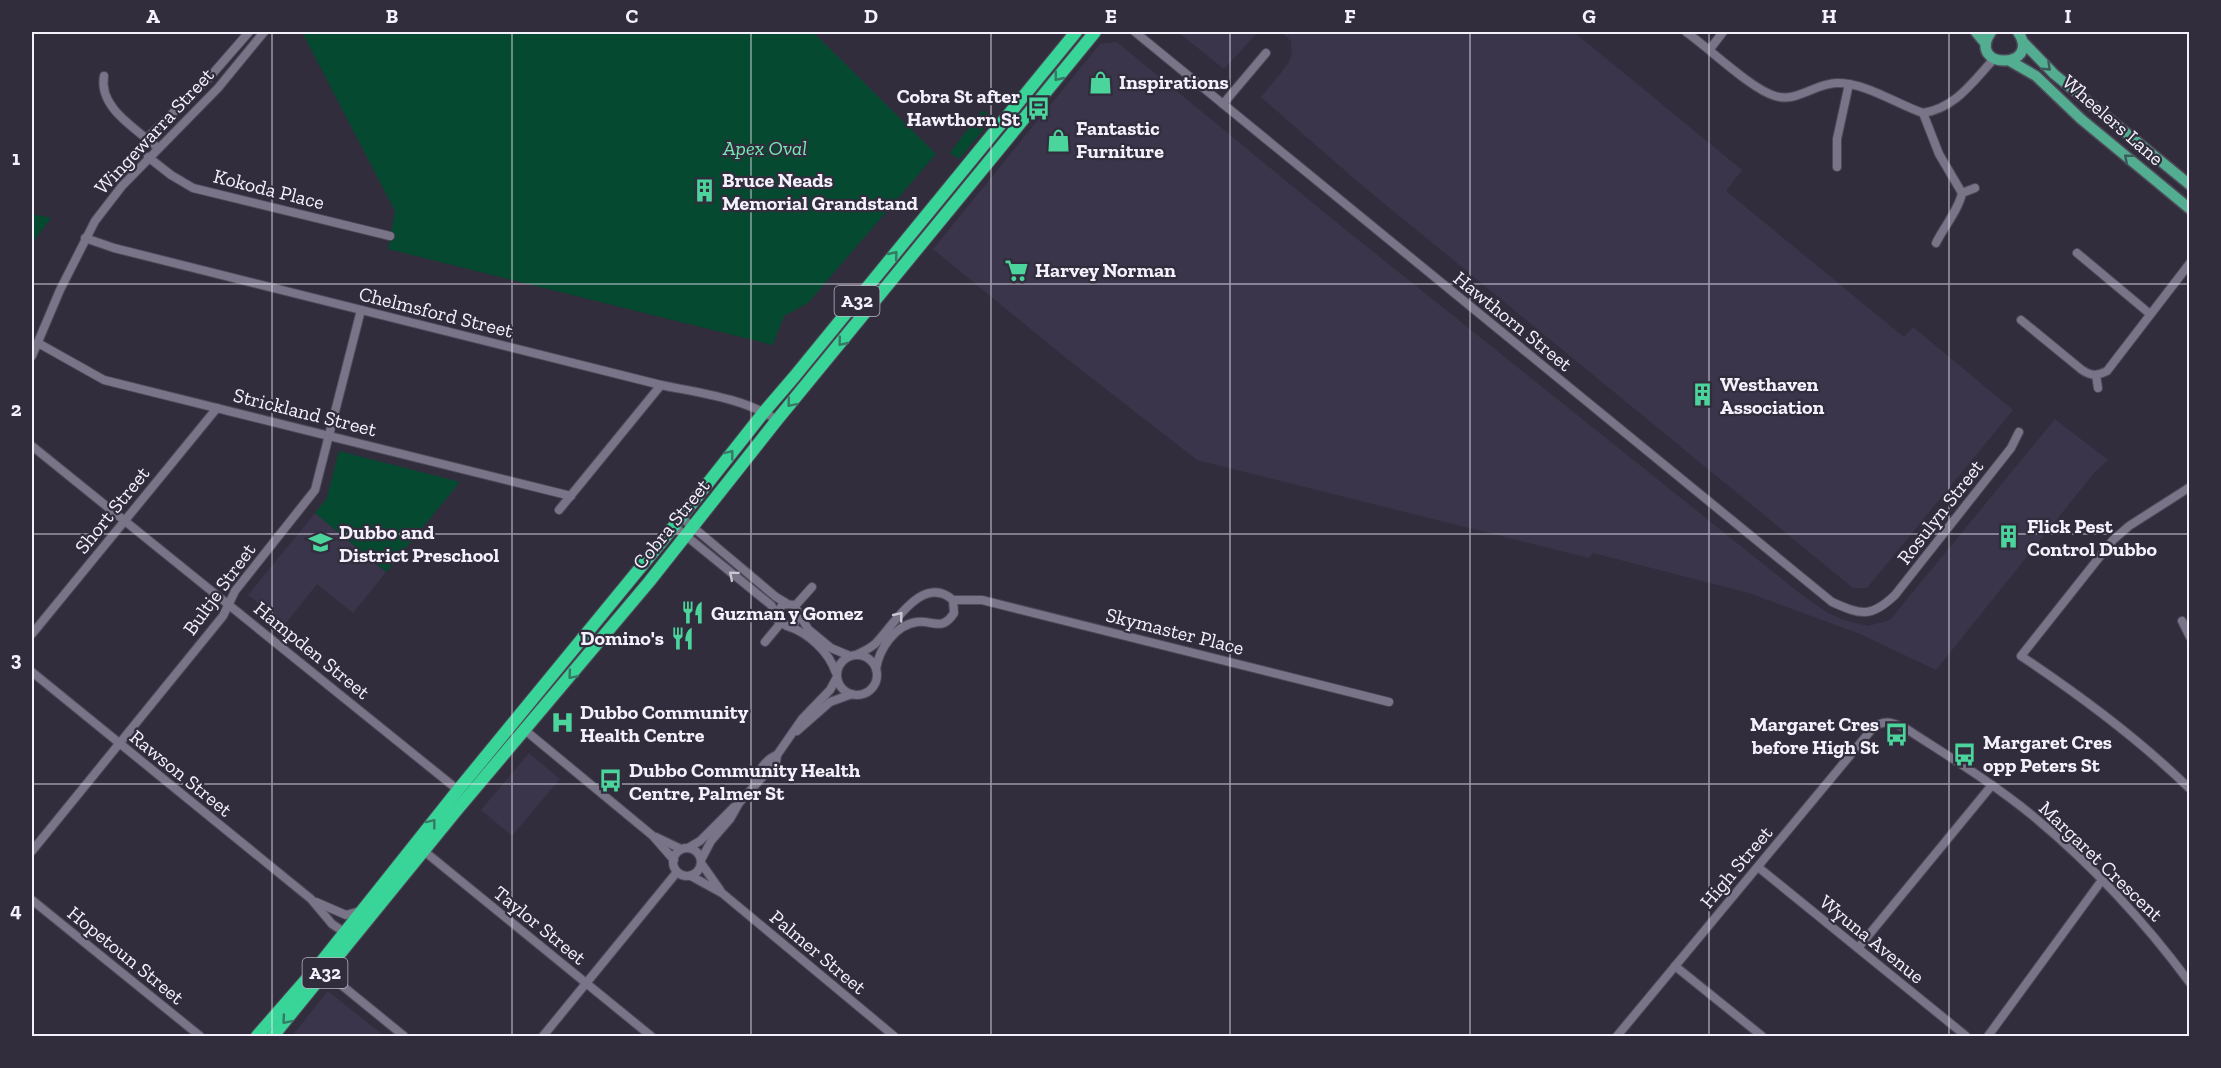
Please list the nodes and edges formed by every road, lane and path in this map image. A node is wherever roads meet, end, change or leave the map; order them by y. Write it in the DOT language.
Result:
graph roads {
  1 [pos="249,32"];
  2 [pos="264,32"];
  3 [pos="1076,32"];
  4 [pos="1095,32"];
  5 [pos="1135,32"];
  6 [pos="1686,32"];
  7 [pos="1723,32"];
  8 [pos="1976,32"];
  9 [pos="1990,32"];
  10 [pos="2022,35"];
  11 [pos="1986,44"];
  12 [pos="1710,49"];
  13 [pos="1266,53"];
  14 [pos="1994,59"];
  15 [pos="2010,61"];
  16 [pos="104,76"];
  17 [pos="1849,84"];
  18 [pos="1223,104"];
  19 [pos="1923,112"];
  20 [pos="147,138"];
  21 [pos="158,148"];
  22 [pos="148,157"];
  23 [pos="1837,167"];
  24 [pos="2189,184"];
  25 [pos="1975,188"];
  26 [pos="1962,193"];
  27 [pos="2190,209"];
  28 [pos="390,236"];
  29 [pos="85,238"];
  30 [pos="1936,243"];
  31 [pos="2077,253"];
  32 [pos="2190,263"];
  33 [pos="361,310"];
  34 [pos="2150,314"];
  35 [pos="2021,320"];
  36 [pos="38,342"];
  37 [pos="32,356"];
  38 [pos="2096,375"];
  39 [pos="661,385"];
  40 [pos="2098,388"];
  41 [pos="218,408"];
  42 [pos="764,412"];
  43 [pos="777,420"];
  44 [pos="2019,432"];
  45 [pos="330,435"];
  46 [pos="32,446"];
  47 [pos="2190,487"];
  48 [pos="571,496"];
  49 [pos="560,510"];
  50 [pos="125,520"];
  51 [pos="677,521"];
  52 [pos="690,532"];
  53 [pos="812,587"];
  54 [pos="953,600"];
  55 [pos="229,604"];
  56 [pos="793,608"];
  57 [pos="1881,609"];
  58 [pos="776,614"];
  59 [pos="2182,621"];
  60 [pos="784,625"];
  61 [pos="32,634"];
  62 [pos="2190,637"];
  63 [pos="765,642"];
  64 [pos="853,655"];
  65 [pos="876,669"];
  66 [pos="32,672"];
  67 [pos="837,675"];
  68 [pos="852,694"];
  69 [pos="1389,702"];
  70 [pos="1883,722"];
  71 [pos="526,730"];
  72 [pos="795,733"];
  73 [pos="119,743"];
  74 [pos="495,747"];
  75 [pos="510,747"];
  76 [pos="1992,785"];
  77 [pos="2190,789"];
  78 [pos="458,790"];
  79 [pos="739,803"];
  80 [pos="456,812"];
  81 [pos="653,836"];
  82 [pos="685,849"];
  83 [pos="32,851"];
  84 [pos="424,851"];
  85 [pos="406,857"];
  86 [pos="674,860"];
  87 [pos="701,862"];
  88 [pos="1758,867"];
  89 [pos="677,872"];
  90 [pos="691,876"];
  91 [pos="2102,880"];
  92 [pos="722,893"];
  93 [pos="311,899"];
  94 [pos="32,900"];
  95 [pos="370,909"];
  96 [pos="344,933"];
  97 [pos="1858,948"];
  98 [pos="1675,966"];
  99 [pos="322,969"];
  100 [pos="586,983"];
  101 [pos="2190,983"];
  102 [pos="200,1036"];
  103 [pos="257,1036"];
  104 [pos="273,1036"];
  105 [pos="404,1036"];
  106 [pos="543,1036"];
  107 [pos="651,1036"];
  108 [pos="894,1036"];
  109 [pos="1617,1036"];
  110 [pos="1762,1036"];
  111 [pos="1966,1036"];
  112 [pos="1988,1036"];
  1 -- 20 [label="street, Wingewarra Street"];
  2 -- 21 [label="street, Wingewarra Street"];
  42 -- 3 [label="highway, Cobra Street / A32, one-way"];
  4 -- 43 [label="highway, Cobra Street / A32, one-way"];
  5 -- 18 [label="street, Hawthorn Street"];
  6 -- 12 [label="street"];
  7 -- 12 [label="street"];
  8 -- 11 [label="main road"];
  9 -- 11 [label="main road"];
  10 -- 15 [label="main road"];
  10 -- 24 [label="main road, Wheelers Lane, one-way"];
  11 -- 14 [label="main road"];
  12 -- 17 [label="street"];
  13 -- 18 [label="street"];
  14 -- 15 [label="main road"];
  14 -- 19 [label="street"];
  27 -- 15 [label="main road, Wheelers Lane, one-way"];
  16 -- 20 [label="street"];
  17 -- 19 [label="street"];
  17 -- 23 [label="street"];
  18 -- 57 [label="street, Hawthorn Street"];
  19 -- 26 [label="street"];
  20 -- 21 [label="street"];
  21 -- 22 [label="street, Wingewarra Street"];
  22 -- 28 [label="street, Kokoda Place"];
  22 -- 29 [label="street, Wingewarra Street"];
  25 -- 26 [label="street"];
  26 -- 30 [label="street"];
  29 -- 33 [label="street, Chelmsford Street"];
  29 -- 36 [label="street, Wingewarra Street"];
  31 -- 34 [label="street"];
  32 -- 34 [label="street"];
  33 -- 39 [label="street, Chelmsford Street"];
  33 -- 45 [label="street, Bultje Street"];
  34 -- 38 [label="street"];
  35 -- 38 [label="street"];
  36 -- 37 [label="street, Wingewarra Street"];
  36 -- 41 [label="street, Strickland Street"];
  38 -- 40 [label="street"];
  39 -- 42 [label="street, Chelmsford Street"];
  39 -- 48 [label="street"];
  41 -- 45 [label="street, Strickland Street"];
  41 -- 50 [label="street, Short Street"];
  42 -- 43 [label="street, Chelmsford Street"];
  51 -- 42 [label="highway, Cobra Street / A32, one-way"];
  43 -- 52 [label="highway, Cobra Street / A32"];
  44 -- 57 [label="street, Rosulyn Street"];
  45 -- 48 [label="street, Strickland Street"];
  45 -- 55 [label="street, Bultje Street"];
  46 -- 50 [label="street, Hampden Street"];
  47 -- 77 [label="street"];
  48 -- 49 [label="street"];
  50 -- 55 [label="street, Hampden Street"];
  50 -- 61 [label="street, Short Street"];
  51 -- 52 [label="street"];
  51 -- 74 [label="highway, Cobra Street / A32"];
  52 -- 56 [label="street"];
  58 -- 52 [label="street, one-way"];
  52 -- 71 [label="highway, Cobra Street / A32, one-way"];
  53 -- 56 [label="street"];
  64 -- 54 [label="street, Skymaster Place, one-way"];
  54 -- 65 [label="street"];
  54 -- 69 [label="street, Skymaster Place"];
  55 -- 73 [label="street, Bultje Street"];
  55 -- 78 [label="street, Hampden Street"];
  56 -- 58 [label="street"];
  56 -- 60 [label="street"];
  56 -- 64 [label="street"];
  58 -- 60 [label="street"];
  59 -- 62 [label="street"];
  60 -- 63 [label="street"];
  60 -- 67 [label="street"];
  64 -- 65 [label="street"];
  64 -- 67 [label="street"];
  65 -- 68 [label="street"];
  66 -- 73 [label="street, Rawson Street"];
  67 -- 68 [label="street"];
  67 -- 72 [label="street"];
  68 -- 72 [label="street"];
  70 -- 76 [label="street, Margaret Crescent"];
  70 -- 88 [label="street, High Street"];
  71 -- 74 [label="highway"];
  71 -- 75 [label="highway, Cobra Street / A32"];
  71 -- 81 [label="street"];
  72 -- 79 [label="street"];
  73 -- 83 [label="street, Bultje Street"];
  73 -- 93 [label="street, Rawson Street"];
  74 -- 78 [label="highway, Cobra Street / A32"];
  75 -- 78 [label="highway"];
  75 -- 80 [label="highway, Cobra Street / A32"];
  76 -- 91 [label="street, Margaret Crescent"];
  76 -- 97 [label="street"];
  78 -- 80 [label="highway"];
  85 -- 78 [label="highway, Cobra Street / A32, one-way"];
  79 -- 82 [label="street"];
  79 -- 87 [label="street"];
  80 -- 84 [label="highway, Cobra Street / A32"];
  81 -- 82 [label="street"];
  81 -- 86 [label="street"];
  82 -- 86 [label="street"];
  82 -- 87 [label="street"];
  84 -- 85 [label="street"];
  84 -- 95 [label="highway, Cobra Street / A32"];
  84 -- 100 [label="street, Taylor Street"];
  85 -- 95 [label="highway, Cobra Street / A32"];
  86 -- 89 [label="street"];
  87 -- 90 [label="street"];
  87 -- 92 [label="street, Palmer Street"];
  88 -- 97 [label="street, Wyuna Avenue"];
  88 -- 98 [label="street, High Street"];
  89 -- 90 [label="street"];
  89 -- 100 [label="street"];
  90 -- 92 [label="street, Palmer Street"];
  91 -- 101 [label="street, Margaret Crescent"];
  91 -- 112 [label="street"];
  92 -- 108 [label="street, Palmer Street"];
  93 -- 95 [label="street, Rawson Street"];
  93 -- 96 [label="street, Rawson Street"];
  94 -- 102 [label="street, Hopetoun Street"];
  95 -- 96 [label="highway, Cobra Street / A32"];
  95 -- 99 [label="highway, Cobra Street / A32"];
  96 -- 99 [label="highway, Cobra Street / A32"];
  97 -- 111 [label="street, Wyuna Avenue"];
  98 -- 109 [label="street, High Street"];
  98 -- 110 [label="street"];
  99 -- 103 [label="highway, Cobra Street / A32"];
  99 -- 104 [label="highway, Cobra Street / A32, one-way"];
  99 -- 105 [label="street"];
  100 -- 106 [label="street"];
  100 -- 107 [label="street, Taylor Street"];
}
